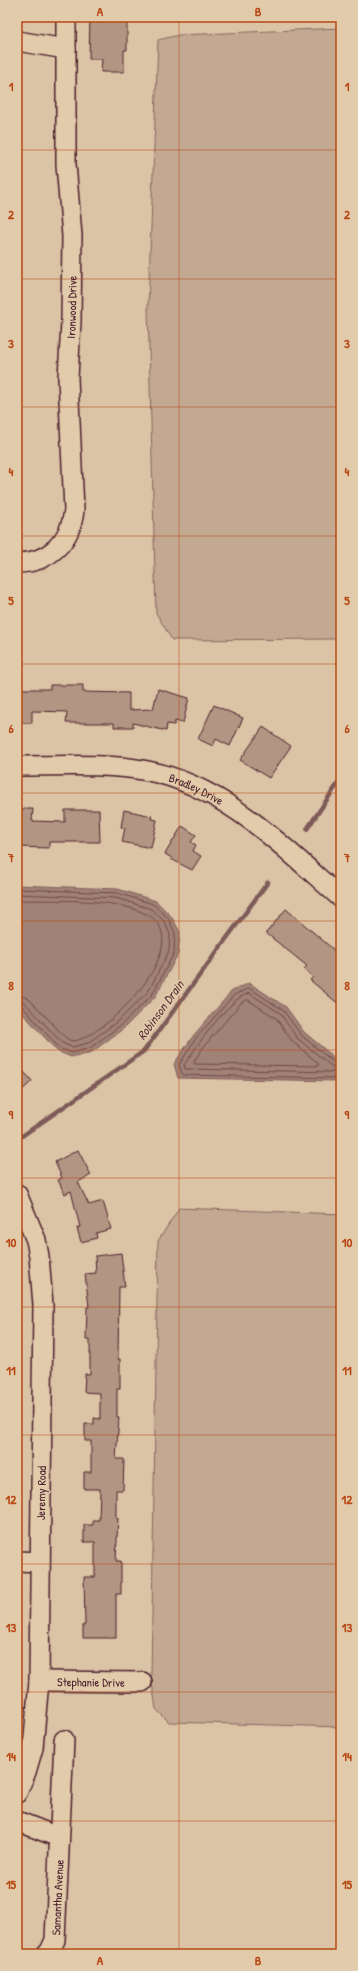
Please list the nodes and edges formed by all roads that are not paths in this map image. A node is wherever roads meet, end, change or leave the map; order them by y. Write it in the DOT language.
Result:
graph roads {
  1 [pos="66,17"];
  2 [pos="17,41"];
  3 [pos="66,49"];
  4 [pos="17,563"];
  5 [pos="17,766"];
  6 [pos="341,898"];
  7 [pos="17,1194"];
  8 [pos="17,1561"];
  9 [pos="40,1562"];
  10 [pos="39,1681"];
  11 [pos="142,1682"];
  12 [pos="64,1740"];
  13 [pos="17,1793"];
  14 [pos="17,1821"];
  15 [pos="58,1837"];
  16 [pos="47,1954"];
  1 -- 3 [label="street, Ironwood Drive"];
  2 -- 3 [label="street"];
  3 -- 4 [label="street, Ironwood Drive"];
  5 -- 6 [label="street, Bradley Drive"];
  7 -- 9 [label="street, Jeremy Road"];
  8 -- 9 [label="street"];
  9 -- 10 [label="street, Jeremy Road"];
  10 -- 11 [label="street, Stephanie Drive"];
  10 -- 13 [label="street, Jeremy Road"];
  12 -- 15 [label="street, Samantha Avenue"];
  14 -- 15 [label="street"];
  15 -- 16 [label="street, Samantha Avenue"];
}
